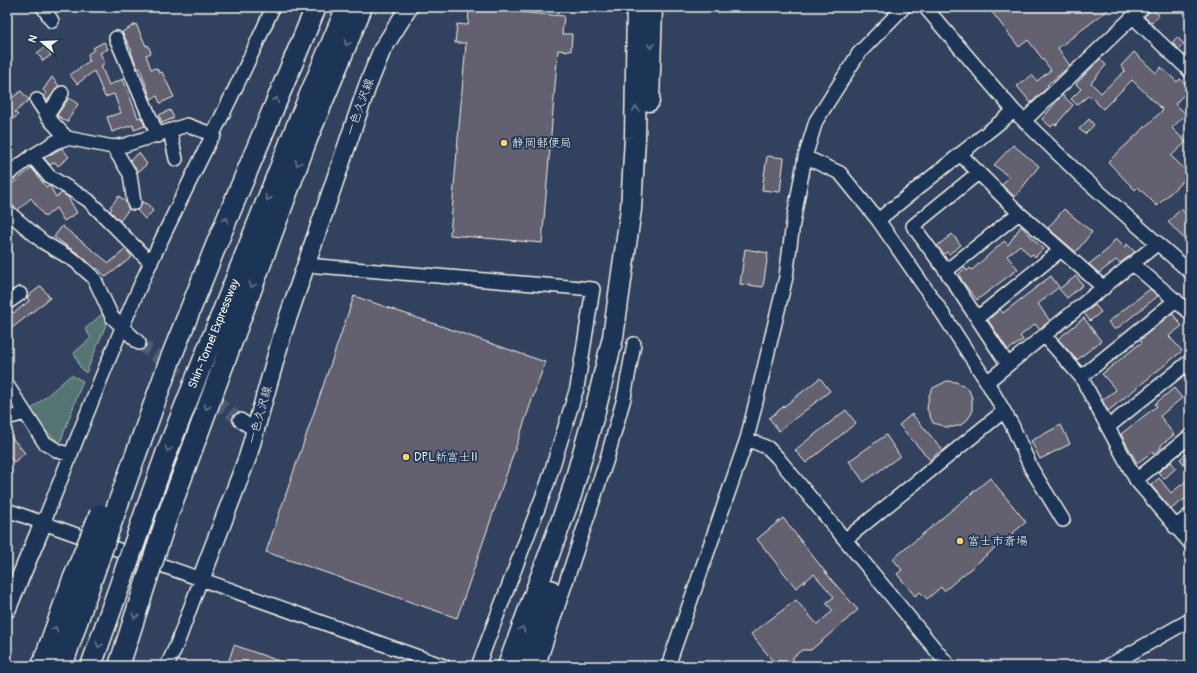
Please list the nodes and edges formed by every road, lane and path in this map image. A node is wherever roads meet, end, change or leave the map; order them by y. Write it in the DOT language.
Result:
graph roads {
  1 [pos="43,7"];
  2 [pos="273,7"];
  3 [pos="316,7"];
  4 [pos="347,7"];
  5 [pos="362,7"];
  6 [pos="409,7"];
  7 [pos="637,7"];
  8 [pos="652,7"];
  9 [pos="904,7"];
  10 [pos="925,7"];
  11 [pos="1142,7"];
  12 [pos="1133,17"];
  13 [pos="52,21"];
  14 [pos="116,38"];
  15 [pos="1190,71"];
  16 [pos="62,93"];
  17 [pos="37,100"];
  18 [pos="1014,111"];
  19 [pos="47,116"];
  20 [pos="1024,121"];
  21 [pos="170,131"];
  22 [pos="214,135"];
  23 [pos="158,136"];
  24 [pos="67,138"];
  25 [pos="113,147"];
  26 [pos="960,154"];
  27 [pos="32,156"];
  28 [pos="805,157"];
  29 [pos="176,159"];
  30 [pos="978,173"];
  31 [pos="7,175"];
  32 [pos="134,204"];
  33 [pos="7,211"];
  34 [pos="1019,213"];
  35 [pos="878,220"];
  36 [pos="1158,243"];
  37 [pos="1060,250"];
  38 [pos="151,264"];
  39 [pos="306,264"];
  40 [pos="1133,264"];
  41 [pos="946,271"];
  42 [pos="1190,272"];
  43 [pos="1104,288"];
  44 [pos="20,294"];
  45 [pos="1176,300"];
  46 [pos="7,303"];
  47 [pos="1190,313"];
  48 [pos="977,318"];
  49 [pos="122,328"];
  50 [pos="1045,336"];
  51 [pos="139,344"];
  52 [pos="634,344"];
  53 [pos="1190,360"];
  54 [pos="1008,365"];
  55 [pos="1081,377"];
  56 [pos="987,382"];
  57 [pos="7,385"];
  58 [pos="1004,412"];
  59 [pos="26,413"];
  60 [pos="7,418"];
  61 [pos="240,420"];
  62 [pos="1108,427"];
  63 [pos="255,430"];
  64 [pos="1190,436"];
  65 [pos="747,439"];
  66 [pos="71,455"];
  67 [pos="1136,480"];
  68 [pos="7,510"];
  69 [pos="1190,515"];
  70 [pos="1063,520"];
  71 [pos="44,521"];
  72 [pos="1175,527"];
  73 [pos="846,539"];
  74 [pos="1190,544"];
  75 [pos="201,578"];
  76 [pos="80,586"];
  77 [pos="7,609"];
  78 [pos="1190,620"];
  79 [pos="42,666"];
  80 [pos="62,666"];
  81 [pos="91,666"];
  82 [pos="119,666"];
  83 [pos="167,666"];
  84 [pos="444,666"];
  85 [pos="478,666"];
  86 [pos="508,666"];
  87 [pos="524,666"];
  88 [pos="538,666"];
  89 [pos="668,666"];
  90 [pos="949,666"];
  91 [pos="1108,666"];
  1 -- 13 [label="street"];
  2 -- 22 [label="street"];
  76 -- 3 [label="highway, one-way, bridge"];
  4 -- 81 [label="highway, Shin-Tomei Expressway, one-way, bridge"];
  5 -- 82 [label="highway, one-way, bridge"];
  6 -- 39 [label="main road, 一色久沢線"];
  86 -- 7 [label="highway, one-way"];
  8 -- 87 [label="highway, one-way"];
  9 -- 28 [label="street"];
  10 -- 18 [label="street"];
  11 -- 12 [label="street"];
  12 -- 15 [label="street"];
  12 -- 20 [label="street"];
  14 -- 23 [label="street"];
  16 -- 19 [label="street"];
  17 -- 19 [label="street"];
  18 -- 20 [label="street"];
  18 -- 26 [label="street"];
  19 -- 24 [label="street"];
  20 -- 36 [label="street"];
  21 -- 22 [label="street"];
  21 -- 23 [label="street"];
  21 -- 29 [label="street"];
  22 -- 38 [label="street"];
  23 -- 25 [label="street"];
  24 -- 25 [label="street"];
  24 -- 27 [label="street"];
  25 -- 32 [label="street"];
  26 -- 30 [label="street"];
  26 -- 35 [label="street"];
  27 -- 31 [label="street"];
  27 -- 38 [label="street"];
  28 -- 35 [label="street"];
  28 -- 65 [label="street"];
  30 -- 34 [label="street"];
  30 -- 41 [label="street"];
  33 -- 49 [label="street"];
  34 -- 37 [label="street"];
  34 -- 41 [label="street"];
  35 -- 56 [label="street"];
  36 -- 40 [label="street"];
  36 -- 42 [label="street"];
  37 -- 43 [label="street"];
  37 -- 48 [label="street"];
  38 -- 49 [label="street"];
  39 -- 63 [label="main road, 一色久沢線"];
  39 -- 85 [label="street"];
  40 -- 43 [label="street"];
  40 -- 45 [label="street"];
  41 -- 48 [label="street"];
  43 -- 50 [label="street"];
  44 -- 46 [label="street"];
  45 -- 47 [label="street"];
  45 -- 55 [label="street"];
  48 -- 54 [label="street"];
  49 -- 51 [label="street"];
  49 -- 66 [label="street"];
  50 -- 54 [label="street"];
  50 -- 55 [label="street"];
  52 -- 88 [label="street"];
  53 -- 62 [label="street"];
  54 -- 56 [label="street"];
  55 -- 62 [label="street"];
  56 -- 58 [label="street"];
  57 -- 59 [label="street"];
  58 -- 70 [label="street"];
  58 -- 73 [label="street"];
  59 -- 60 [label="street"];
  59 -- 66 [label="street"];
  61 -- 63 [label="street"];
  62 -- 67 [label="street"];
  63 -- 75 [label="main road, 一色久沢線"];
  64 -- 67 [label="street"];
  65 -- 73 [label="street"];
  65 -- 89 [label="street"];
  66 -- 71 [label="street"];
  67 -- 72 [label="street"];
  68 -- 71 [label="street"];
  69 -- 72 [label="street"];
  71 -- 75 [label="street"];
  71 -- 77 [label="main road"];
  72 -- 74 [label="street"];
  73 -- 90 [label="street"];
  75 -- 83 [label="street"];
  75 -- 84 [label="street"];
  79 -- 76 [label="highway, one-way"];
  76 -- 80 [label="highway"];
  78 -- 91 [label="street"];
}
